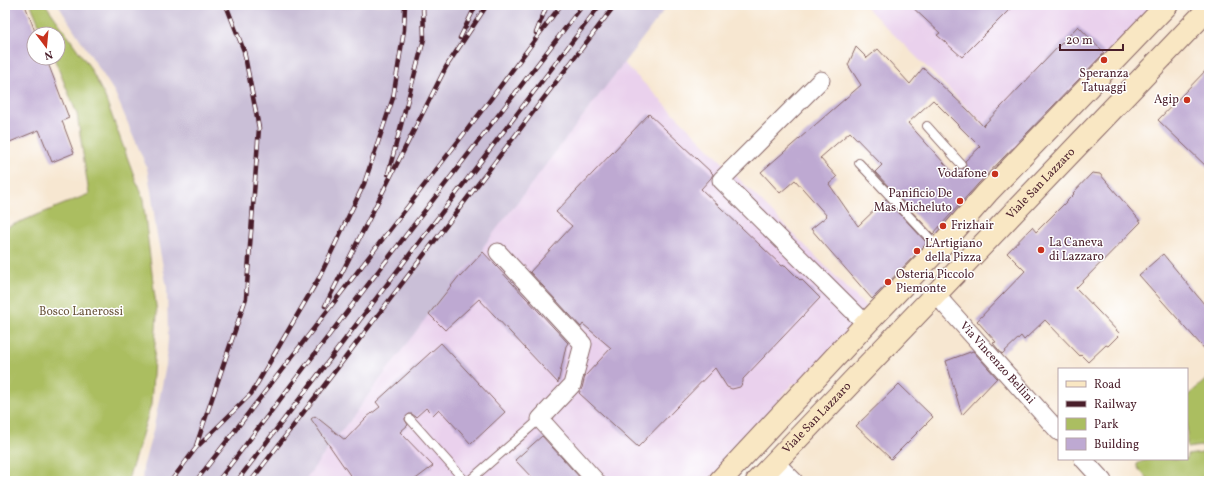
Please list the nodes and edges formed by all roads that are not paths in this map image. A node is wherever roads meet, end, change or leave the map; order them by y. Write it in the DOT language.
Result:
graph roads {
  1 [pos="1167,5"];
  2 [pos="1209,8"];
  3 [pos="821,80"];
  4 [pos="927,126"];
  5 [pos="859,163"];
  6 [pos="961,164"];
  7 [pos="939,248"];
  8 [pos="498,252"];
  9 [pos="936,293"];
  10 [pos="866,324"];
  11 [pos="410,419"];
  12 [pos="540,419"];
  13 [pos="1058,431"];
  14 [pos="1084,460"];
  15 [pos="775,462"];
  16 [pos="465,481"];
  17 [pos="469,481"];
  18 [pos="596,481"];
  19 [pos="720,481"];
  20 [pos="757,481"];
  21 [pos="794,481"];
  22 [pos="1103,481"];
  1 -- 7 [label="main road"];
  2 -- 9 [label="main road, Viale San Lazzaro"];
  3 -- 10 [label="street"];
  4 -- 6 [label="lane"];
  5 -- 7 [label="lane"];
  7 -- 10 [label="main road"];
  8 -- 12 [label="street"];
  9 -- 13 [label="street, Via Vincenzo Bellini"];
  9 -- 15 [label="main road, Viale San Lazzaro"];
  10 -- 19 [label="main road"];
  11 -- 16 [label="lane"];
  12 -- 17 [label="lane"];
  12 -- 18 [label="street"];
  14 -- 22 [label="street"];
  15 -- 20 [label="main road, Viale San Lazzaro"];
  15 -- 21 [label="street"];
}
